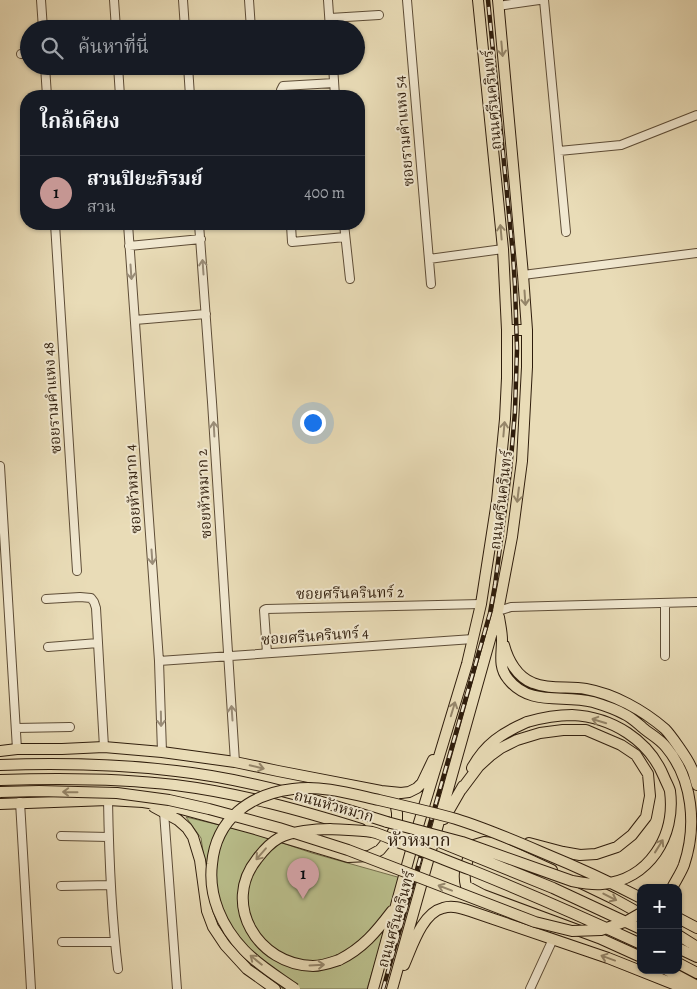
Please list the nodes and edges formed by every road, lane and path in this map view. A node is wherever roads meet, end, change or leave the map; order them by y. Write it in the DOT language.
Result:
graph roads {
  1 [pos="41,0"];
  2 [pos="114,0"];
  3 [pos="184,0"];
  4 [pos="249,0"];
  5 [pos="328,0"];
  6 [pos="407,0"];
  7 [pos="478,0"];
  8 [pos="539,0"];
  9 [pos="544,0"];
  10 [pos="498,3"];
  11 [pos="378,14"];
  12 [pos="330,18"];
  13 [pos="42,20"];
  14 [pos="115,20"];
  15 [pos="185,20"];
  16 [pos="250,20"];
  17 [pos="46,75"];
  18 [pos="119,75"];
  19 [pos="189,75"];
  20 [pos="334,75"];
  21 [pos="334,83"];
  22 [pos="47,90"];
  23 [pos="120,90"];
  24 [pos="190,90"];
  25 [pos="281,90"];
  26 [pos="335,90"];
  27 [pos="697,115"];
  28 [pos="558,151"];
  29 [pos="55,230"];
  30 [pos="128,230"];
  31 [pos="200,230"];
  32 [pos="291,230"];
  33 [pos="344,230"];
  34 [pos="566,232"];
  35 [pos="345,238"];
  36 [pos="201,239"];
  37 [pos="129,246"];
  38 [pos="503,250"];
  39 [pos="697,253"];
  40 [pos="429,259"];
  41 [pos="524,275"];
  42 [pos="350,279"];
  43 [pos="431,284"];
  44 [pos="206,314"];
  45 [pos="135,320"];
  46 [pos="507,330"];
  47 [pos="527,330"];
  48 [pos="0,466"];
  49 [pos="77,571"];
  50 [pos="46,599"];
  51 [pos="697,602"];
  52 [pos="665,603"];
  53 [pos="481,604"];
  54 [pos="498,611"];
  55 [pos="473,639"];
  56 [pos="502,639"];
  57 [pos="98,643"];
  58 [pos="48,647"];
  59 [pos="267,653"];
  60 [pos="228,656"];
  61 [pos="665,656"];
  62 [pos="160,661"];
  63 [pos="70,727"];
  64 [pos="16,728"];
  65 [pos="446,734"];
  66 [pos="104,747"];
  67 [pos="17,749"];
  68 [pos="0,751"];
  69 [pos="162,752"];
  70 [pos="235,762"];
  71 [pos="0,765"];
  72 [pos="0,780"];
  73 [pos="697,785"];
  74 [pos="461,790"];
  75 [pos="381,791"];
  76 [pos="0,792"];
  77 [pos="108,800"];
  78 [pos="20,802"];
  79 [pos="143,802"];
  80 [pos="0,804"];
  81 [pos="164,812"];
  82 [pos="387,822"];
  83 [pos="437,830"];
  84 [pos="373,832"];
  85 [pos="499,834"];
  86 [pos="61,836"];
  87 [pos="109,837"];
  88 [pos="674,884"];
  89 [pos="110,885"];
  90 [pos="60,886"];
  91 [pos="637,896"];
  92 [pos="396,907"];
  93 [pos="637,912"];
  94 [pos="637,916"];
  95 [pos="682,920"];
  96 [pos="637,926"];
  97 [pos="697,928"];
  98 [pos="553,939"];
  99 [pos="682,940"];
  100 [pos="62,942"];
  101 [pos="114,942"];
  102 [pos="637,942"];
  103 [pos="682,949"];
  104 [pos="696,953"];
  105 [pos="637,955"];
  106 [pos="118,969"];
  107 [pos="674,974"];
  108 [pos="697,986"];
  109 [pos="31,989"];
  110 [pos="177,989"];
  111 [pos="275,989"];
  112 [pos="295,989"];
  113 [pos="373,989"];
  114 [pos="392,989"];
  115 [pos="530,989"];
  116 [pos="686,989"];
  1 -- 13 [label="street"];
  2 -- 14 [label="street"];
  3 -- 15 [label="street"];
  4 -- 16 [label="street"];
  5 -- 12 [label="street"];
  6 -- 40 [label="street, ซอยรามคำแหง 54"];
  38 -- 7 [label="main road, ถนนศรีนครินทร์, one-way"];
  8 -- 10 [label="street"];
  9 -- 28 [label="street"];
  10 -- 41 [label="main road, ถนนศรีนครินทร์, one-way"];
  11 -- 12 [label="street"];
  17 -- 22 [label="street"];
  18 -- 23 [label="street"];
  19 -- 24 [label="street"];
  20 -- 21 [label="street"];
  21 -- 25 [label="street"];
  21 -- 26 [label="street"];
  27 -- 28 [label="street"];
  28 -- 34 [label="street"];
  29 -- 49 [label="street, ซอยรามคำแหง 48"];
  30 -- 37 [label="street, ซอยหัวหมาก 4"];
  31 -- 36 [label="street, ซอยหัวหมาก 2"];
  32 -- 35 [label="street"];
  33 -- 35 [label="street"];
  35 -- 42 [label="street"];
  36 -- 37 [label="street"];
  44 -- 36 [label="street, ซอยหัวหมาก 2, one-way"];
  37 -- 45 [label="street, ซอยหัวหมาก 4, one-way"];
  38 -- 40 [label="street"];
  38 -- 46 [label="main road, ถนนศรีนครินทร์"];
  39 -- 41 [label="street"];
  40 -- 43 [label="street, ซอยรามคำแหง 54"];
  41 -- 47 [label="main road, ถนนศรีนครินทร์, one-way"];
  44 -- 45 [label="street"];
  60 -- 44 [label="street, ซอยหัวหมาก 2, one-way"];
  45 -- 62 [label="street, ซอยหัวหมาก 4, one-way"];
  46 -- 47 [label="main road"];
  53 -- 46 [label="main road, ถนนศรีนครินทร์, one-way"];
  47 -- 54 [label="main road, ถนนศรีนครินทร์, one-way"];
  48 -- 64 [label="street"];
  50 -- 57 [label="street"];
  51 -- 52 [label="street"];
  52 -- 54 [label="street"];
  52 -- 61 [label="street"];
  53 -- 55 [label="main road, ถนนศรีนครินทร์"];
  53 -- 59 [label="street, ซอยศรีนครินทร์ 2"];
  54 -- 56 [label="main road"];
  54 -- 83 [label="main road, ถนนศรีนครินทร์"];
  55 -- 59 [label="street, ซอยศรีนครินทร์ 4"];
  65 -- 55 [label="main road, ถนนศรีนครินทร์, one-way"];
  56 -- 73 [label="main road"];
  56 -- 88 [label="main road"];
  57 -- 58 [label="street"];
  57 -- 66 [label="street"];
  59 -- 60 [label="street, ซอยศรีนครินทร์ 4"];
  60 -- 62 [label="street, ซอยศรีนครินทร์ 4"];
  70 -- 60 [label="street, ซอยหัวหมาก 2, one-way"];
  62 -- 69 [label="street, ซอยหัวหมาก 4, one-way"];
  63 -- 64 [label="street"];
  64 -- 67 [label="street"];
  65 -- 75 [label="main road"];
  65 -- 92 [label="main road, ถนนศรีนครินทร์"];
  66 -- 67 [label="main road"];
  66 -- 69 [label="main road"];
  67 -- 68 [label="main road"];
  69 -- 70 [label="main road"];
  70 -- 75 [label="main road, one-way"];
  71 -- 82 [label="main road, ถนนหัวหมาก, bridge"];
  72 -- 84 [label="main road, ถนนหัวหมาก, bridge"];
  82 -- 74 [label="main road, one-way, bridge"];
  74 -- 83 [label="main road"];
  74 -- 85 [label="main road, bridge"];
  75 -- 79 [label="main road"];
  94 -- 76 [label="main road, one-way, bridge"];
  77 -- 78 [label="main road"];
  77 -- 79 [label="main road"];
  77 -- 87 [label="street"];
  78 -- 80 [label="main road"];
  78 -- 109 [label="street"];
  79 -- 81 [label="main road"];
  81 -- 110 [label="street"];
  81 -- 111 [label="main road"];
  82 -- 96 [label="main road, ถนนหัวหมาก, bridge"];
  83 -- 114 [label="main road, ถนนศรีนครินทร์"];
  84 -- 92 [label="main road, one-way, bridge"];
  84 -- 102 [label="main road, ถนนหัวหมาก, bridge"];
  85 -- 91 [label="main road, bridge"];
  112 -- 85 [label="main road, one-way, bridge"];
  86 -- 87 [label="street"];
  87 -- 89 [label="street"];
  89 -- 90 [label="street"];
  89 -- 101 [label="street"];
  92 -- 113 [label="main road, ถนนศรีนครินทร์"];
  105 -- 93 [label="main road, one-way"];
  95 -- 97 [label="main road"];
  98 -- 114 [label="main road"];
  98 -- 115 [label="street"];
  116 -- 98 [label="main road, one-way"];
  99 -- 104 [label="main road"];
  100 -- 101 [label="street"];
  101 -- 106 [label="street"];
  103 -- 104 [label="main road"];
  107 -- 108 [label="main road"];
}
